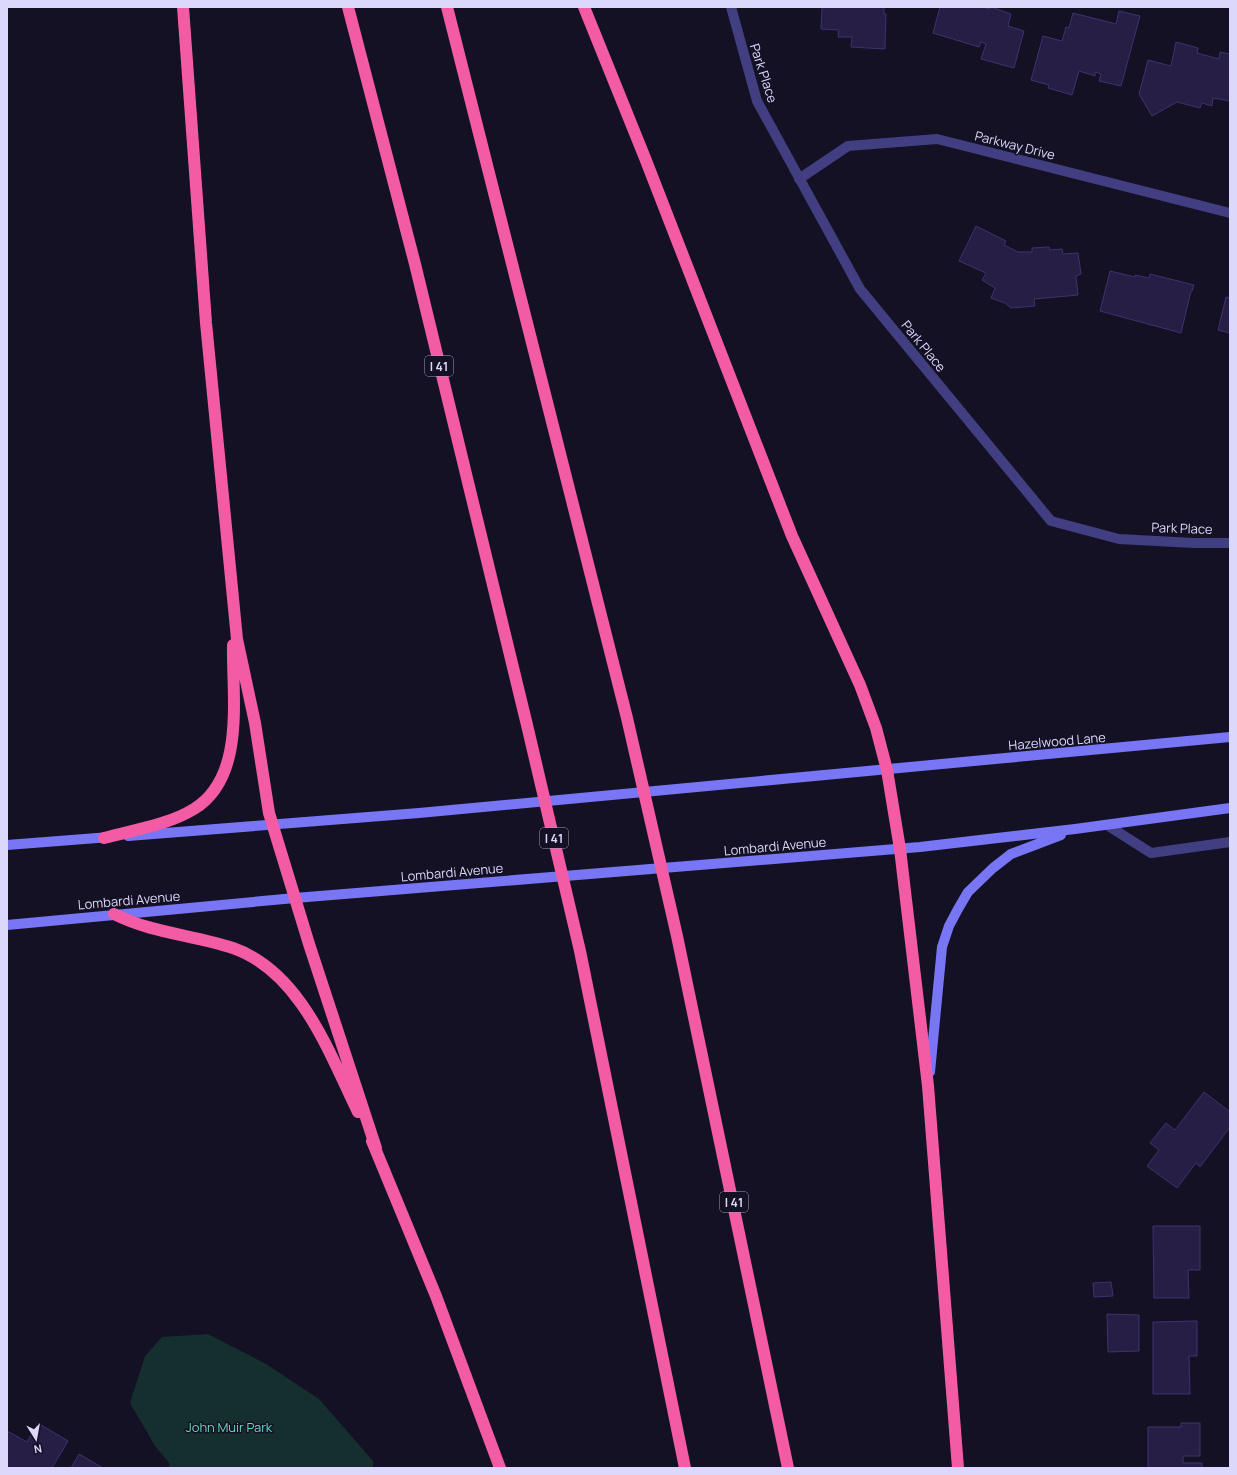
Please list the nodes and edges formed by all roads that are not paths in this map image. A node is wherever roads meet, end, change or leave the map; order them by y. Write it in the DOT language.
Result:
graph roads {
  1 [pos="183,7"];
  2 [pos="348,7"];
  3 [pos="447,7"];
  4 [pos="584,7"];
  5 [pos="731,7"];
  6 [pos="799,179"];
  7 [pos="1230,212"];
  8 [pos="1230,543"];
  9 [pos="234,618"];
  10 [pos="1230,737"];
  11 [pos="887,770"];
  12 [pos="1230,808"];
  13 [pos="272,824"];
  14 [pos="1107,825"];
  15 [pos="1075,829"];
  16 [pos="104,838"];
  17 [pos="1230,842"];
  18 [pos="7,845"];
  19 [pos="900,849"];
  20 [pos="295,898"];
  21 [pos="114,914"];
  22 [pos="7,925"];
  23 [pos="928,1086"];
  24 [pos="376,1148"];
  25 [pos="500,1468"];
  26 [pos="685,1468"];
  27 [pos="788,1468"];
  28 [pos="958,1468"];
  1 -- 9 [label="highway"];
  2 -- 26 [label="highway, I 41"];
  3 -- 27 [label="highway, I 41"];
  4 -- 11 [label="highway"];
  5 -- 6 [label="street, Park Place"];
  6 -- 7 [label="street, Parkway Drive"];
  6 -- 8 [label="street, Park Place"];
  9 -- 13 [label="highway"];
  9 -- 16 [label="highway"];
  10 -- 11 [label="main road, Hazelwood Lane"];
  11 -- 13 [label="main road"];
  11 -- 19 [label="highway"];
  12 -- 14 [label="main road"];
  13 -- 16 [label="main road"];
  13 -- 20 [label="highway"];
  14 -- 15 [label="main road"];
  14 -- 17 [label="street"];
  15 -- 19 [label="main road"];
  15 -- 23 [label="main road"];
  16 -- 18 [label="main road"];
  19 -- 20 [label="main road, Lombardi Avenue"];
  19 -- 23 [label="highway"];
  20 -- 21 [label="main road, Lombardi Avenue"];
  20 -- 24 [label="highway"];
  21 -- 22 [label="main road, Lombardi Avenue"];
  21 -- 24 [label="highway"];
  23 -- 28 [label="highway"];
  24 -- 25 [label="highway"];
}
